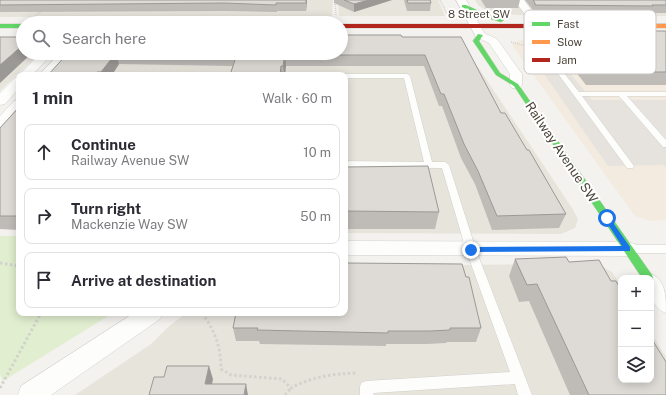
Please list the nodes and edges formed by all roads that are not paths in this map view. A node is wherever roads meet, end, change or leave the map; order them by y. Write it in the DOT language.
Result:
graph roads {
  1 [pos="518,0"];
  2 [pos="462,3"];
  3 [pos="526,10"];
  4 [pos="524,22"];
  5 [pos="0,26"];
  6 [pos="16,26"];
  7 [pos="348,26"];
  8 [pos="656,26"];
  9 [pos="666,26"];
  10 [pos="524,27"];
  11 [pos="478,30"];
  12 [pos="524,31"];
  13 [pos="0,35"];
  14 [pos="16,35"];
  15 [pos="348,35"];
  16 [pos="656,35"];
  17 [pos="666,35"];
  18 [pos="40,60"];
  19 [pos="59,60"];
  20 [pos="28,72"];
  21 [pos="48,72"];
  22 [pos="561,74"];
  23 [pos="348,76"];
  24 [pos="16,84"];
  25 [pos="516,85"];
  26 [pos="576,94"];
  27 [pos="621,94"];
  28 [pos="666,94"];
  29 [pos="0,102"];
  30 [pos="16,103"];
  31 [pos="16,106"];
  32 [pos="0,124"];
  33 [pos="666,145"];
  34 [pos="348,164"];
  35 [pos="429,165"];
  36 [pos="630,166"];
  37 [pos="348,248"];
  38 [pos="628,249"];
  39 [pos="666,249"];
  40 [pos="471,250"];
  41 [pos="646,275"];
  42 [pos="654,286"];
  43 [pos="666,304"];
  44 [pos="148,316"];
  45 [pos="518,378"];
  46 [pos="30,395"];
  47 [pos="367,395"];
  48 [pos="525,395"];
  1 -- 3 [label="street"];
  2 -- 4 [label="main road"];
  2 -- 11 [label="street"];
  5 -- 6 [label="main road"];
  7 -- 11 [label="main road, 8 Street SW"];
  8 -- 9 [label="main road, 8 Street SW"];
  10 -- 11 [label="main road, 8 Street SW"];
  11 -- 12 [label="main road, 8 Street SW"];
  11 -- 15 [label="main road, 8 Street SW"];
  11 -- 25 [label="street, Railway Avenue SW"];
  13 -- 14 [label="main road"];
  16 -- 17 [label="main road, 8 Street SW"];
  18 -- 20 [label="street"];
  19 -- 21 [label="street"];
  22 -- 26 [label="lane"];
  23 -- 35 [label="lane"];
  24 -- 29 [label="street"];
  25 -- 38 [label="main road, Railway Avenue SW"];
  26 -- 27 [label="lane"];
  26 -- 36 [label="lane"];
  27 -- 28 [label="lane"];
  27 -- 33 [label="lane"];
  29 -- 30 [label="street"];
  31 -- 32 [label="street"];
  34 -- 35 [label="lane"];
  35 -- 40 [label="lane"];
  37 -- 40 [label="street"];
  38 -- 39 [label="lane"];
  38 -- 40 [label="street"];
  38 -- 41 [label="main road, Railway Avenue SW"];
  40 -- 45 [label="lane"];
  42 -- 43 [label="street"];
  44 -- 46 [label="street"];
  45 -- 47 [label="lane"];
  45 -- 48 [label="lane"];
}
